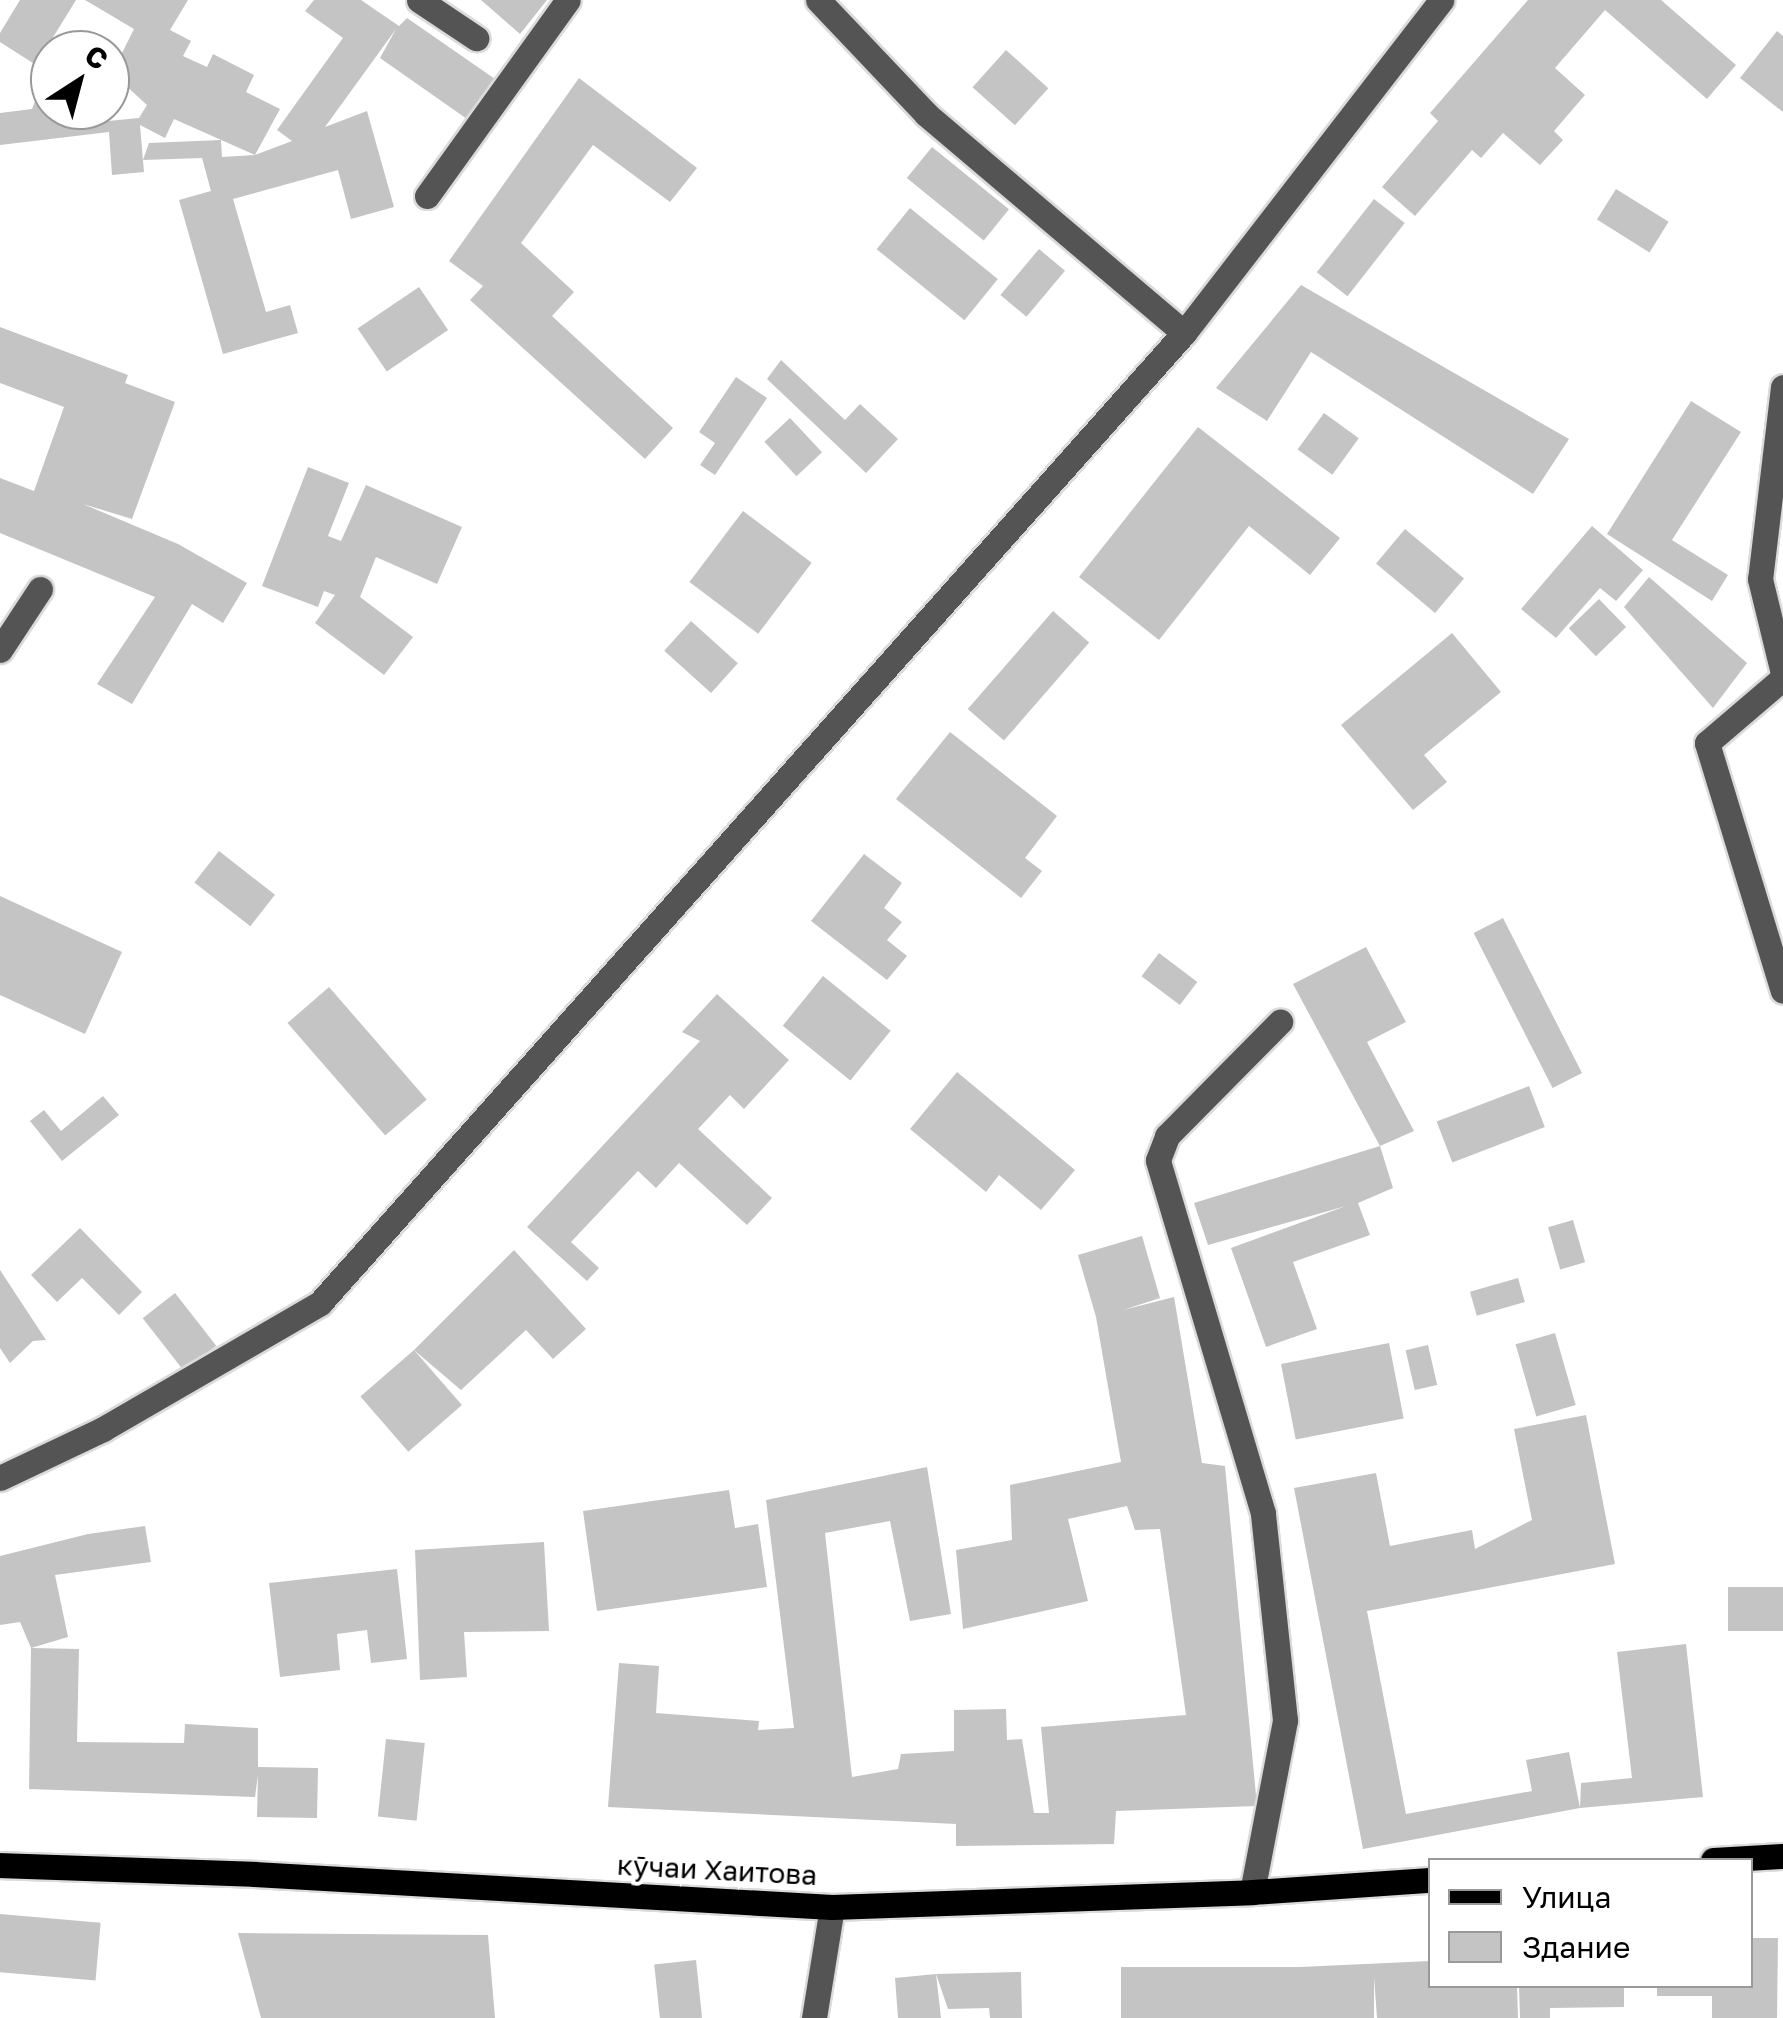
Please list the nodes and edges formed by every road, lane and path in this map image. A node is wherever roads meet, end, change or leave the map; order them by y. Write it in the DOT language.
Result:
graph roads {
  1 [pos="420,0"];
  2 [pos="568,0"];
  3 [pos="818,0"];
  4 [pos="1440,0"];
  5 [pos="476,38"];
  6 [pos="428,196"];
  7 [pos="1184,333"];
  8 [pos="1783,387"];
  9 [pos="40,590"];
  10 [pos="0,650"];
  11 [pos="1783,676"];
  12 [pos="1783,990"];
  13 [pos="1280,1022"];
  14 [pos="0,1478"];
  15 [pos="1783,1856"];
  16 [pos="1748,1858"];
  17 [pos="0,1865"];
  18 [pos="1428,1880"];
  19 [pos="1252,1892"];
  20 [pos="832,1906"];
  21 [pos="814,2018"];
  1 -- 5 [label="street"];
  2 -- 6 [label="street"];
  3 -- 7 [label="street"];
  4 -- 7 [label="street"];
  7 -- 14 [label="street"];
  8 -- 11 [label="street"];
  9 -- 10 [label="street"];
  11 -- 12 [label="street"];
  13 -- 19 [label="street"];
  15 -- 16 [label="main road"];
  17 -- 20 [label="main road, кӯчаи Хаитова"];
  18 -- 19 [label="main road, кӯчаи Хаитова"];
  19 -- 20 [label="main road, кӯчаи Хаитова"];
  20 -- 21 [label="street"];
}
